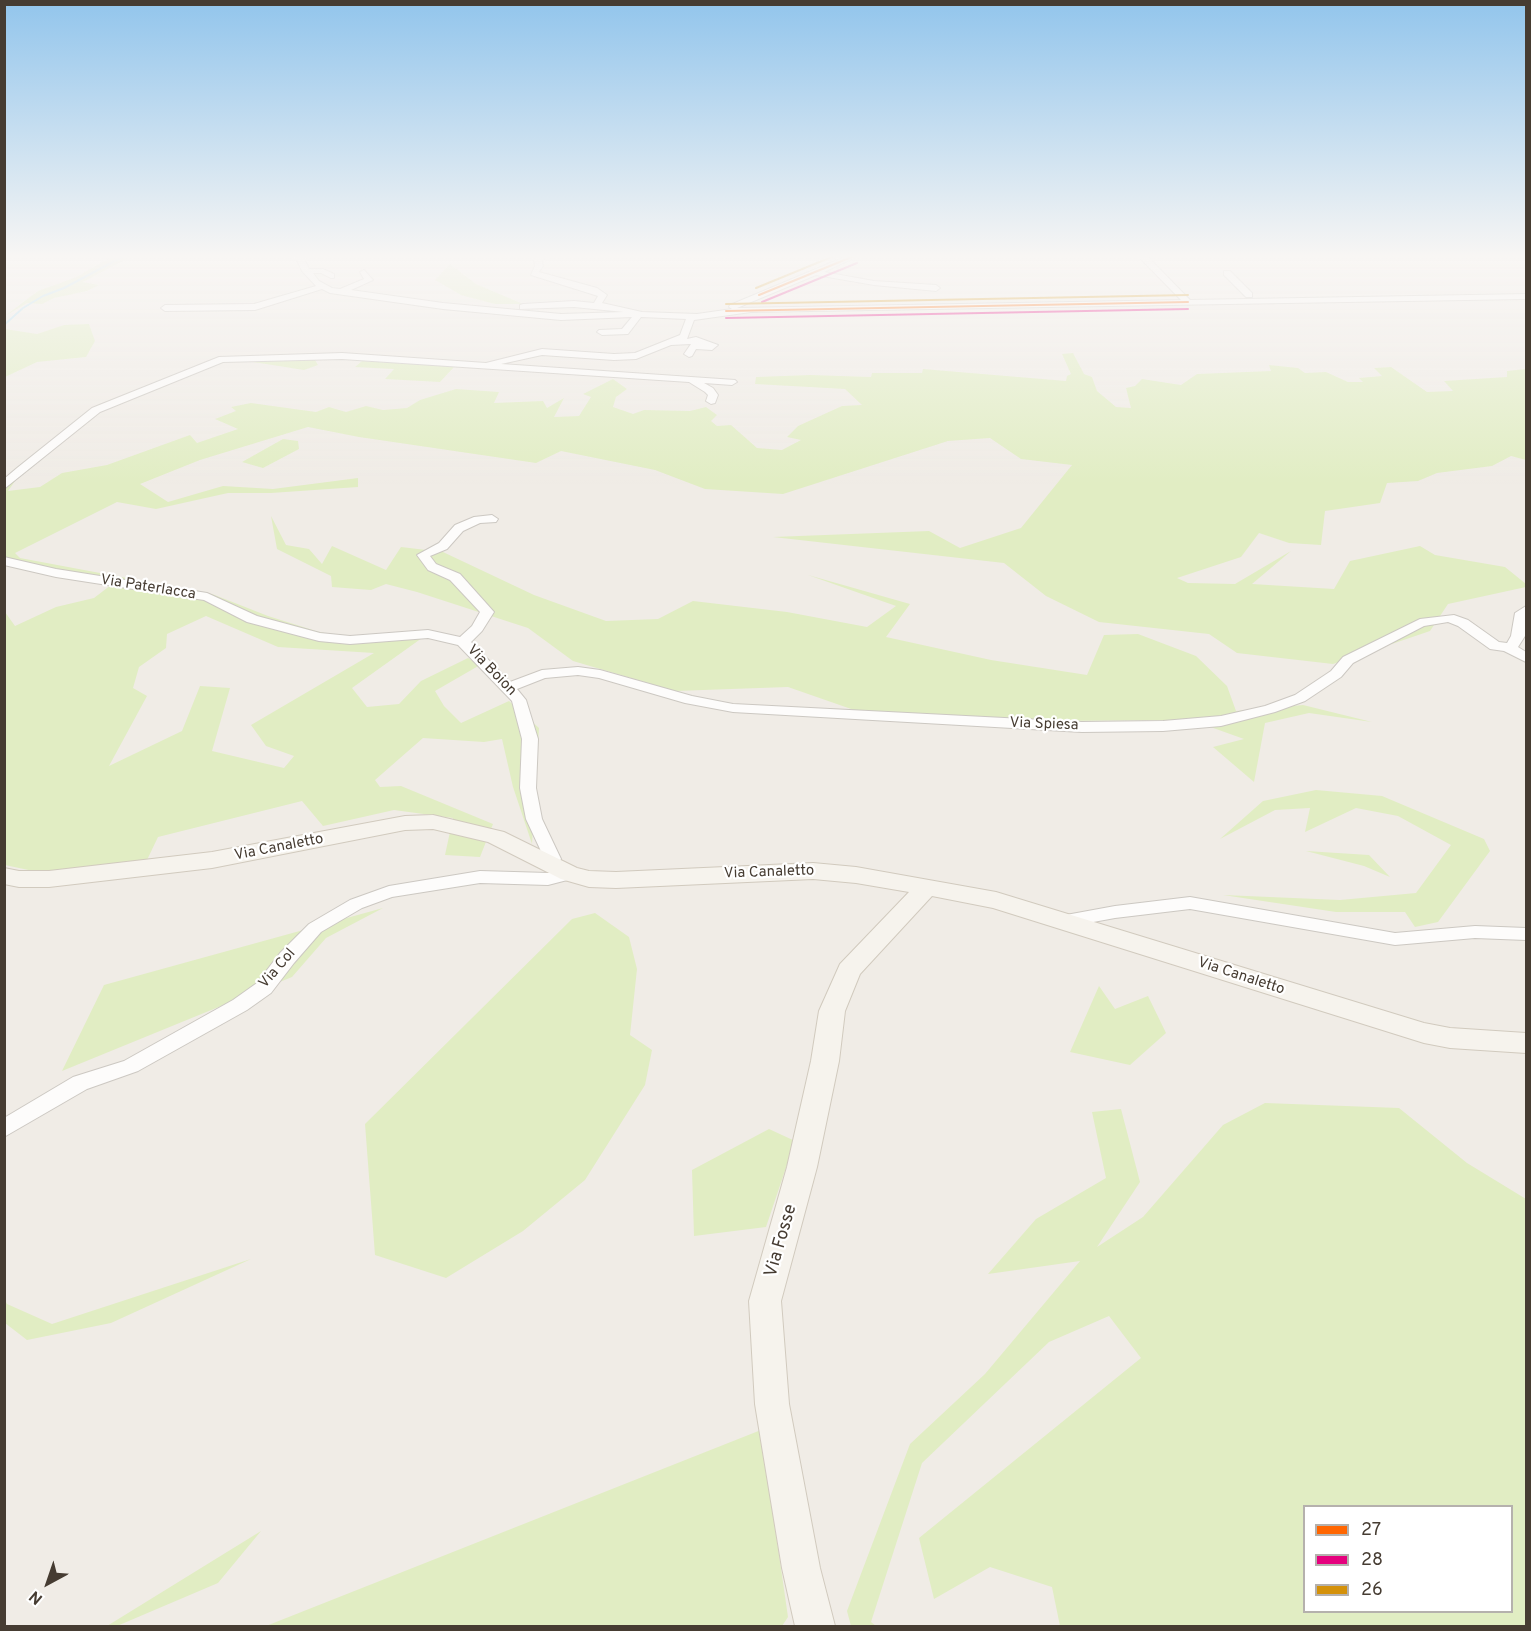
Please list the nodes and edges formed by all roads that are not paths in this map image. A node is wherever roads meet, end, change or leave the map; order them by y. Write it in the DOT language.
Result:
graph roads {
  1 [pos="686,332"];
  2 [pos="665,345"];
  3 [pos="689,354"];
  4 [pos="484,365"];
  5 [pos="692,381"];
  6 [pos="732,382"];
  7 [pos="711,401"];
  8 [pos="4,486"];
  9 [pos="492,519"];
  10 [pos="4,561"];
  11 [pos="1527,610"];
  12 [pos="464,642"];
  13 [pos="1508,647"];
  14 [pos="1527,658"];
  15 [pos="508,688"];
  16 [pos="559,869"];
  17 [pos="4,876"];
  18 [pos="926,888"];
  19 [pos="1066,921"];
  20 [pos="1527,934"];
  21 [pos="1527,1043"];
  22 [pos="4,1129"];
  23 [pos="815,1626"];
  1 -- 2 [label="street"];
  2 -- 3 [label="street"];
  2 -- 4 [label="street"];
  4 -- 5 [label="street"];
  4 -- 8 [label="street"];
  5 -- 6 [label="street"];
  5 -- 7 [label="street"];
  9 -- 12 [label="street, Via Boion"];
  10 -- 12 [label="street, Via Paterlacca"];
  11 -- 13 [label="street"];
  12 -- 15 [label="street, Via Boion"];
  13 -- 14 [label="street, Via Spiesa"];
  13 -- 15 [label="street, Via Spiesa"];
  15 -- 16 [label="street, Via Boion"];
  16 -- 17 [label="street, Via Canaletto"];
  16 -- 18 [label="street, Via Canaletto"];
  16 -- 22 [label="street, Via Col"];
  18 -- 19 [label="street, Via Canaletto"];
  18 -- 23 [label="street, Via Fosse"];
  19 -- 20 [label="street"];
  19 -- 21 [label="street, Via Canaletto"];
}
